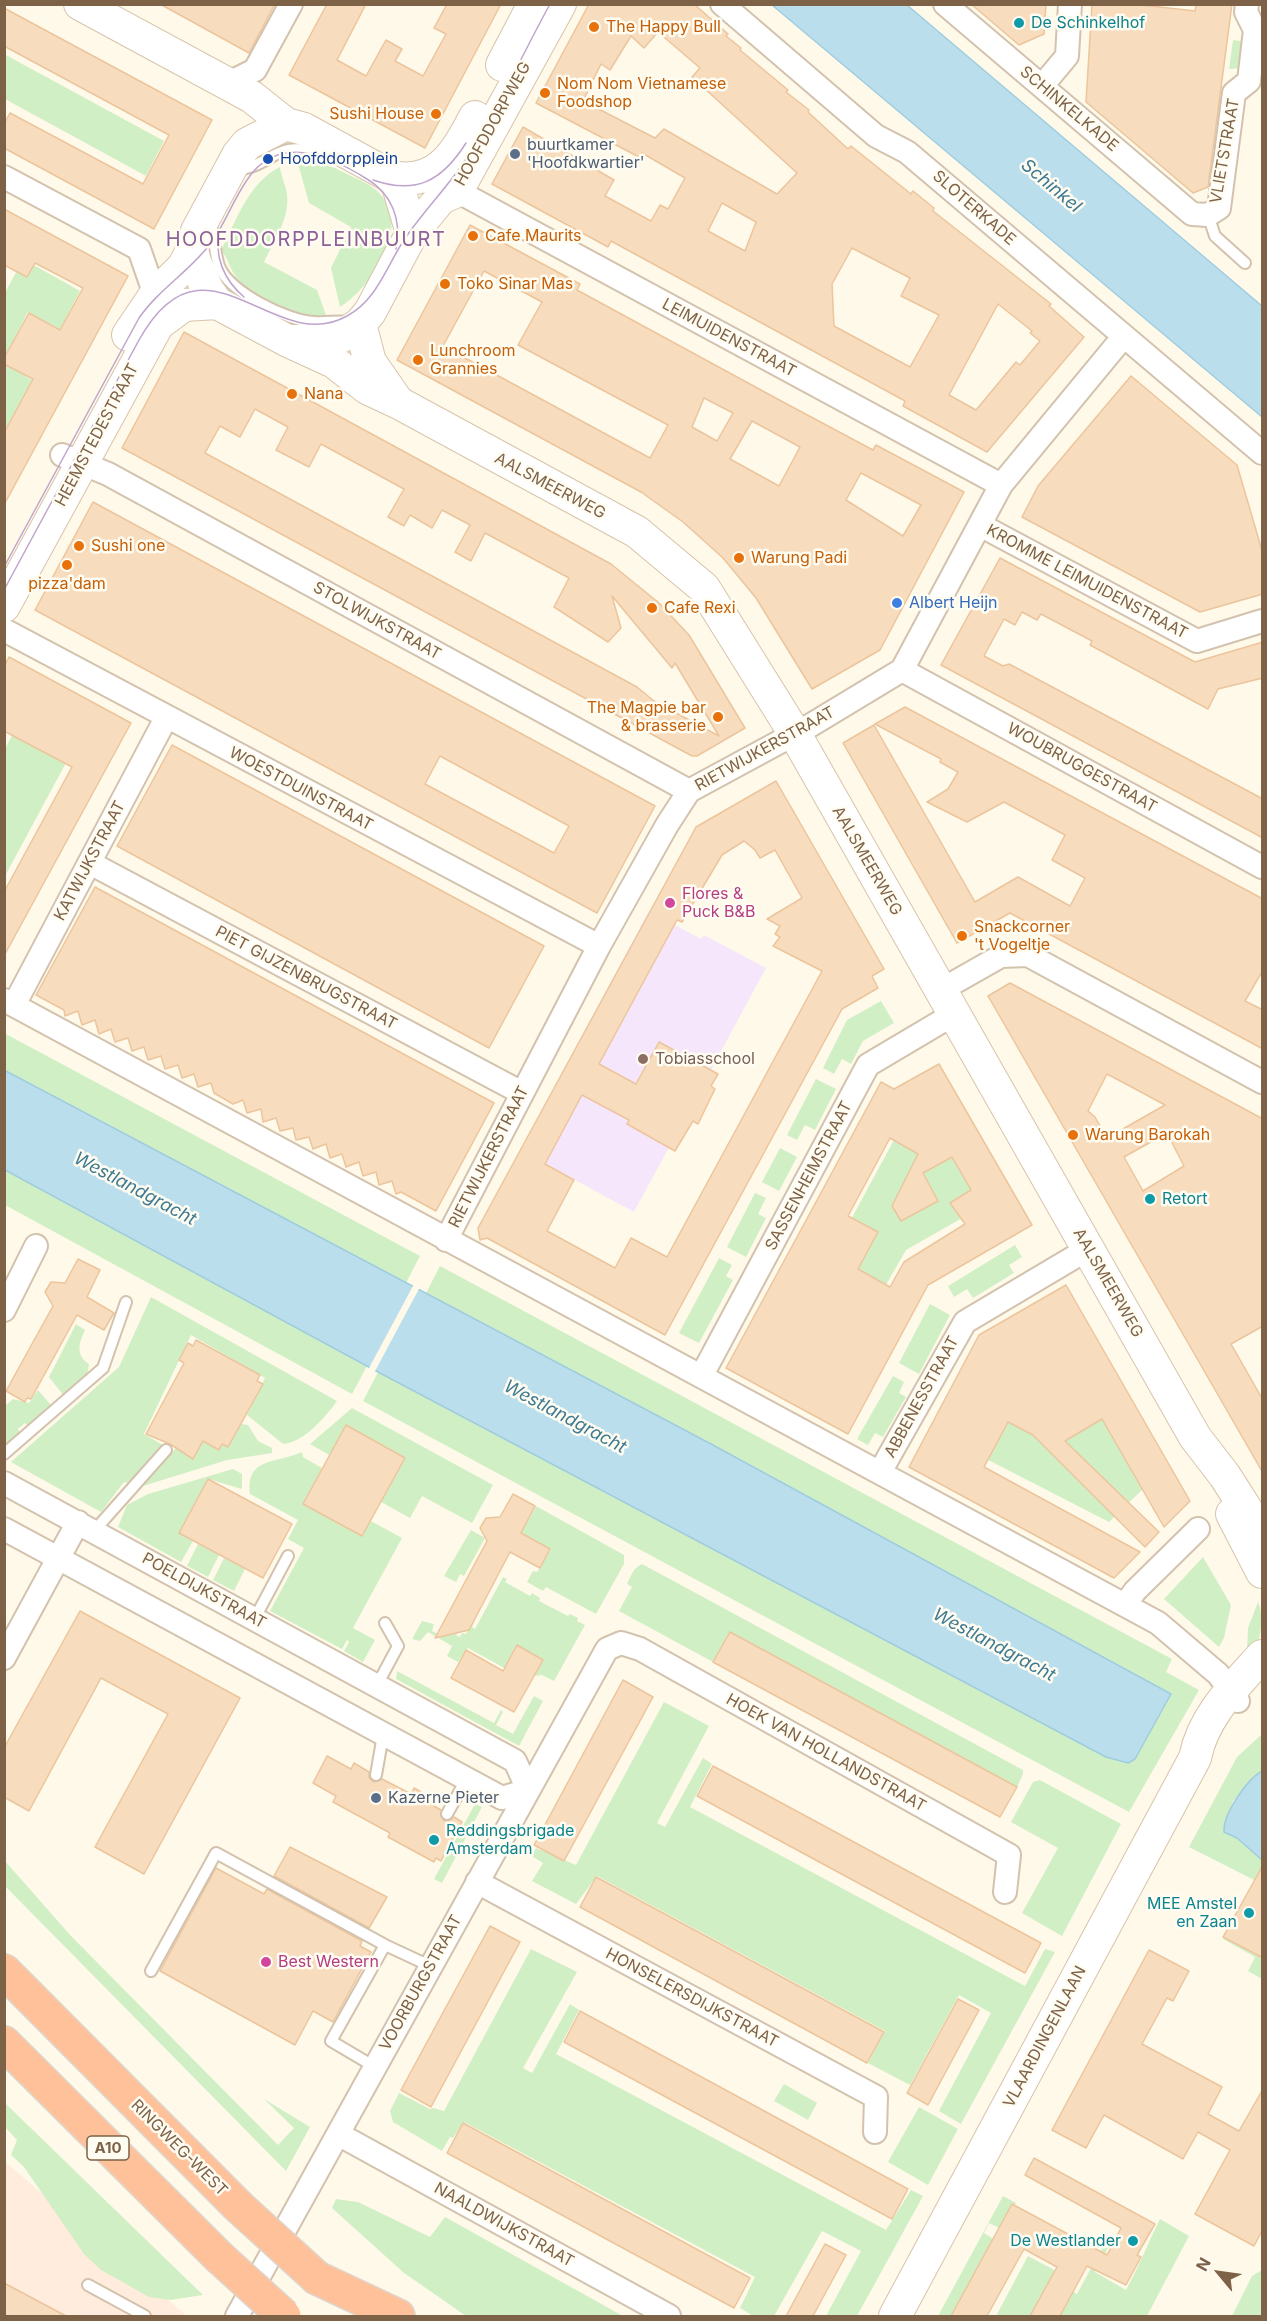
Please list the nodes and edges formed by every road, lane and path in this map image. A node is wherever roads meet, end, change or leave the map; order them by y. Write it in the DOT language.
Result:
graph roads {
  1 [pos="80,4"];
  2 [pos="291,4"];
  3 [pos="534,4"];
  4 [pos="560,4"];
  5 [pos="722,4"];
  6 [pos="945,4"];
  7 [pos="1070,4"];
  8 [pos="1247,4"];
  9 [pos="227,84"];
  10 [pos="1042,86"];
  11 [pos="286,124"];
  12 [pos="247,144"];
  13 [pos="230,170"];
  14 [pos="4,177"];
  15 [pos="392,177"];
  16 [pos="457,191"];
  17 [pos="207,212"];
  18 [pos="1200,214"];
  19 [pos="412,233"];
  20 [pos="192,250"];
  21 [pos="1245,263"];
  22 [pos="202,294"];
  23 [pos="155,295"];
  24 [pos="252,298"];
  25 [pos="136,321"];
  26 [pos="360,324"];
  27 [pos="1124,336"];
  28 [pos="288,341"];
  29 [pos="399,403"];
  30 [pos="1263,453"];
  31 [pos="80,463"];
  32 [pos="1001,485"];
  33 [pos="980,525"];
  34 [pos="4,563"];
  35 [pos="1263,621"];
  36 [pos="6,622"];
  37 [pos="902,670"];
  38 [pos="166,718"];
  39 [pos="795,734"];
  40 [pos="689,791"];
  41 [pos="90,863"];
  42 [pos="1263,867"];
  43 [pos="600,946"];
  44 [pos="9,1002"];
  45 [pos="947,1002"];
  46 [pos="1263,1082"];
  47 [pos="522,1093"];
  48 [pos="446,1240"];
  49 [pos="36,1246"];
  50 [pos="1088,1249"];
  51 [pos="126,1302"];
  52 [pos="4,1310"];
  53 [pos="702,1375"];
  54 [pos="1203,1448"];
  55 [pos="166,1450"];
  56 [pos="4,1454"];
  57 [pos="880,1472"];
  58 [pos="4,1483"];
  59 [pos="86,1527"];
  60 [pos="4,1529"];
  61 [pos="1198,1529"];
  62 [pos="1263,1534"];
  63 [pos="288,1556"];
  64 [pos="59,1558"];
  65 [pos="1263,1572"];
  66 [pos="1125,1605"];
  67 [pos="255,1618"];
  68 [pos="385,1623"];
  69 [pos="607,1649"];
  70 [pos="1263,1656"];
  71 [pos="4,1658"];
  72 [pos="376,1687"];
  73 [pos="1244,1693"];
  74 [pos="401,1701"];
  75 [pos="383,1735"];
  76 [pos="376,1775"];
  77 [pos="466,1780"];
  78 [pos="528,1790"];
  79 [pos="447,1814"];
  80 [pos="477,1882"];
  81 [pos="1005,1892"];
  82 [pos="385,1945"];
  83 [pos="430,1966"];
  84 [pos="4,1971"];
  85 [pos="151,1971"];
  86 [pos="4,2043"];
  87 [pos="375,2067"];
  88 [pos="875,2132"];
  89 [pos="338,2134"];
  90 [pos="317,2278"];
  91 [pos="88,2285"];
  92 [pos="145,2316"];
  93 [pos="237,2316"];
  94 [pos="284,2316"];
  95 [pos="361,2316"];
  96 [pos="398,2316"];
  97 [pos="669,2316"];
  98 [pos="895,2316"];
  1 -- 9 [label="main road"];
  2 -- 9 [label="street"];
  3 -- 15 [label="main road, HOOFDDORPWEG"];
  4 -- 16 [label="main road, HOOFDDORPWEG"];
  5 -- 27 [label="street, SLOTERKADE"];
  6 -- 10 [label="street, SCHINKELKADE"];
  7 -- 10 [label="street"];
  8 -- 18 [label="street, VLIETSTRAAT"];
  9 -- 11 [label="main road"];
  9 -- 12 [label="main road"];
  10 -- 18 [label="street, SCHINKELKADE"];
  11 -- 12 [label="main road"];
  11 -- 15 [label="main road"];
  12 -- 13 [label="main road"];
  13 -- 15 [label="lane"];
  13 -- 17 [label="main road"];
  14 -- 23 [label="street"];
  15 -- 19 [label="main road"];
  16 -- 19 [label="main road, HOOFDDORPWEG"];
  16 -- 32 [label="street, LEIMUIDENSTRAAT"];
  17 -- 20 [label="main road"];
  17 -- 24 [label="lane"];
  18 -- 21 [label="lane"];
  19 -- 26 [label="main road"];
  20 -- 22 [label="main road"];
  20 -- 23 [label="main road, HEEMSTEDESTRAAT"];
  22 -- 24 [label="lane"];
  22 -- 25 [label="lane"];
  22 -- 28 [label="main road"];
  22 -- 31 [label="main road, HEEMSTEDESTRAAT"];
  23 -- 25 [label="main road, HEEMSTEDESTRAAT"];
  24 -- 26 [label="lane"];
  25 -- 31 [label="main road, HEEMSTEDESTRAAT"];
  26 -- 28 [label="main road"];
  26 -- 29 [label="main road, AALSMEERWEG"];
  27 -- 30 [label="street, SLOTERKADE"];
  27 -- 32 [label="street"];
  28 -- 29 [label="main road, AALSMEERWEG"];
  29 -- 39 [label="main road, AALSMEERWEG"];
  31 -- 34 [label="main road, HEEMSTEDESTRAAT"];
  31 -- 36 [label="main road, HEEMSTEDESTRAAT"];
  31 -- 40 [label="street, STOLWIJKSTRAAT"];
  32 -- 33 [label="street"];
  33 -- 35 [label="street, KROMME LEIMUIDENSTRAAT"];
  33 -- 37 [label="street"];
  36 -- 38 [label="street, WOESTDUINSTRAAT"];
  37 -- 39 [label="street, RIETWIJKERSTRAAT"];
  37 -- 42 [label="street, WOUBRUGGESTRAAT"];
  38 -- 41 [label="street, KATWIJKSTRAAT"];
  38 -- 43 [label="street, WOESTDUINSTRAAT"];
  39 -- 40 [label="street, RIETWIJKERSTRAAT"];
  39 -- 45 [label="main road, AALSMEERWEG"];
  40 -- 43 [label="street, RIETWIJKERSTRAAT"];
  41 -- 44 [label="street, KATWIJKSTRAAT"];
  41 -- 47 [label="street, PIET GIJZENBRUGSTRAAT"];
  43 -- 47 [label="street, RIETWIJKERSTRAAT"];
  44 -- 48 [label="street"];
  45 -- 46 [label="street, SASSENHEIMSTRAAT"];
  45 -- 50 [label="main road, AALSMEERWEG"];
  45 -- 53 [label="street, SASSENHEIMSTRAAT"];
  47 -- 48 [label="street, RIETWIJKERSTRAAT"];
  48 -- 53 [label="street"];
  49 -- 52 [label="street"];
  50 -- 54 [label="main road, AALSMEERWEG"];
  50 -- 57 [label="street, ABBENESSTRAAT"];
  51 -- 56 [label="lane"];
  53 -- 57 [label="street"];
  54 -- 62 [label="main road"];
  54 -- 65 [label="main road"];
  55 -- 59 [label="lane"];
  57 -- 66 [label="street"];
  58 -- 59 [label="street, POELDIJKSTRAAT"];
  59 -- 64 [label="street"];
  59 -- 67 [label="street, POELDIJKSTRAAT"];
  60 -- 64 [label="street"];
  61 -- 66 [label="street"];
  63 -- 67 [label="lane"];
  64 -- 71 [label="street"];
  64 -- 75 [label="street"];
  66 -- 73 [label="street"];
  67 -- 72 [label="street, POELDIJKSTRAAT"];
  68 -- 72 [label="lane"];
  69 -- 78 [label="street, VOORBURGSTRAAT"];
  69 -- 81 [label="street, HOEK VAN HOLLANDSTRAAT"];
  70 -- 73 [label="main road, VLAARDINGENLAAN"];
  72 -- 74 [label="street, POELDIJKSTRAAT"];
  73 -- 98 [label="main road, VLAARDINGENLAAN"];
  74 -- 75 [label="street"];
  74 -- 78 [label="street, POELDIJKSTRAAT"];
  75 -- 76 [label="lane"];
  75 -- 77 [label="street"];
  77 -- 78 [label="street"];
  77 -- 79 [label="lane"];
  78 -- 80 [label="street, VOORBURGSTRAAT"];
  80 -- 83 [label="street, VOORBURGSTRAAT"];
  80 -- 88 [label="street, HONSELERSDIJKSTRAAT"];
  82 -- 83 [label="lane"];
  82 -- 85 [label="lane"];
  82 -- 87 [label="lane"];
  83 -- 87 [label="street, VOORBURGSTRAAT"];
  84 -- 90 [label="highway, RINGWEG-WEST, bridge"];
  86 -- 94 [label="highway, A10, bridge"];
  87 -- 89 [label="street, VOORBURGSTRAAT"];
  89 -- 93 [label="street, VOORBURGSTRAAT"];
  89 -- 97 [label="street, NAALDWIJKSTRAAT"];
  90 -- 95 [label="highway, RINGWEG-WEST"];
  90 -- 96 [label="highway"];
  91 -- 92 [label="lane"];
}
